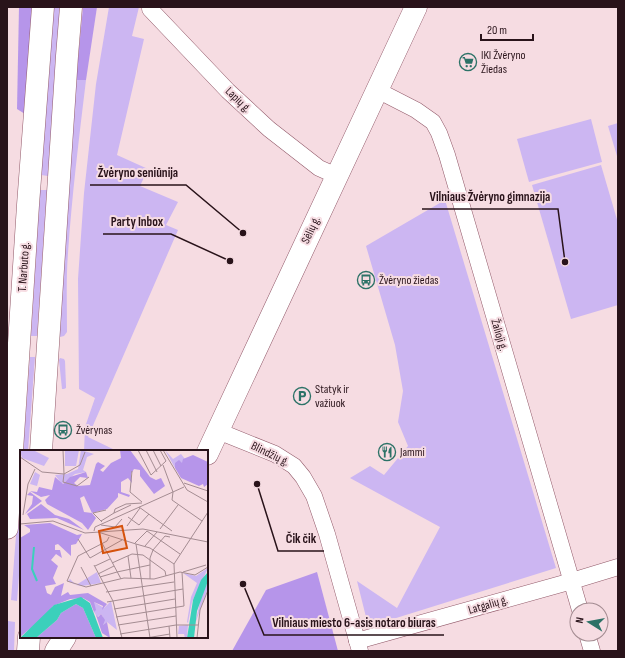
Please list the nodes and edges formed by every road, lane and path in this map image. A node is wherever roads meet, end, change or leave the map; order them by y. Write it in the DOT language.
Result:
graph roads {
  1 [pos="43,7"];
  2 [pos="71,7"];
  3 [pos="416,7"];
  4 [pos="150,9"];
  5 [pos="377,90"];
  6 [pos="337,176"];
  7 [pos="218,431"];
  8 [pos="41,450"];
  9 [pos="208,452"];
  10 [pos="7,528"];
  11 [pos="618,567"];
  12 [pos="572,581"];
  13 [pos="578,602"];
  14 [pos="29,638"];
  15 [pos="64,638"];
  16 [pos="358,646"];
  17 [pos="28,651"];
  18 [pos="56,651"];
  1 -- 10 [label="main road, T. Narbuto g."];
  2 -- 8 [label="main road"];
  3 -- 5 [label="main road, Sėlių g."];
  4 -- 6 [label="street, Lapių g."];
  5 -- 6 [label="main road, Sėlių g."];
  5 -- 12 [label="street, Žalioji g."];
  6 -- 7 [label="main road, Sėlių g."];
  7 -- 9 [label="main road, Sėlių g."];
  7 -- 16 [label="street, Blindžių g."];
  11 -- 12 [label="street, Latgalių g."];
  12 -- 13 [label="street, Žalioji g."];
  12 -- 16 [label="street, Latgalių g."];
  14 -- 17 [label="main road"];
  15 -- 18 [label="main road"];
}
